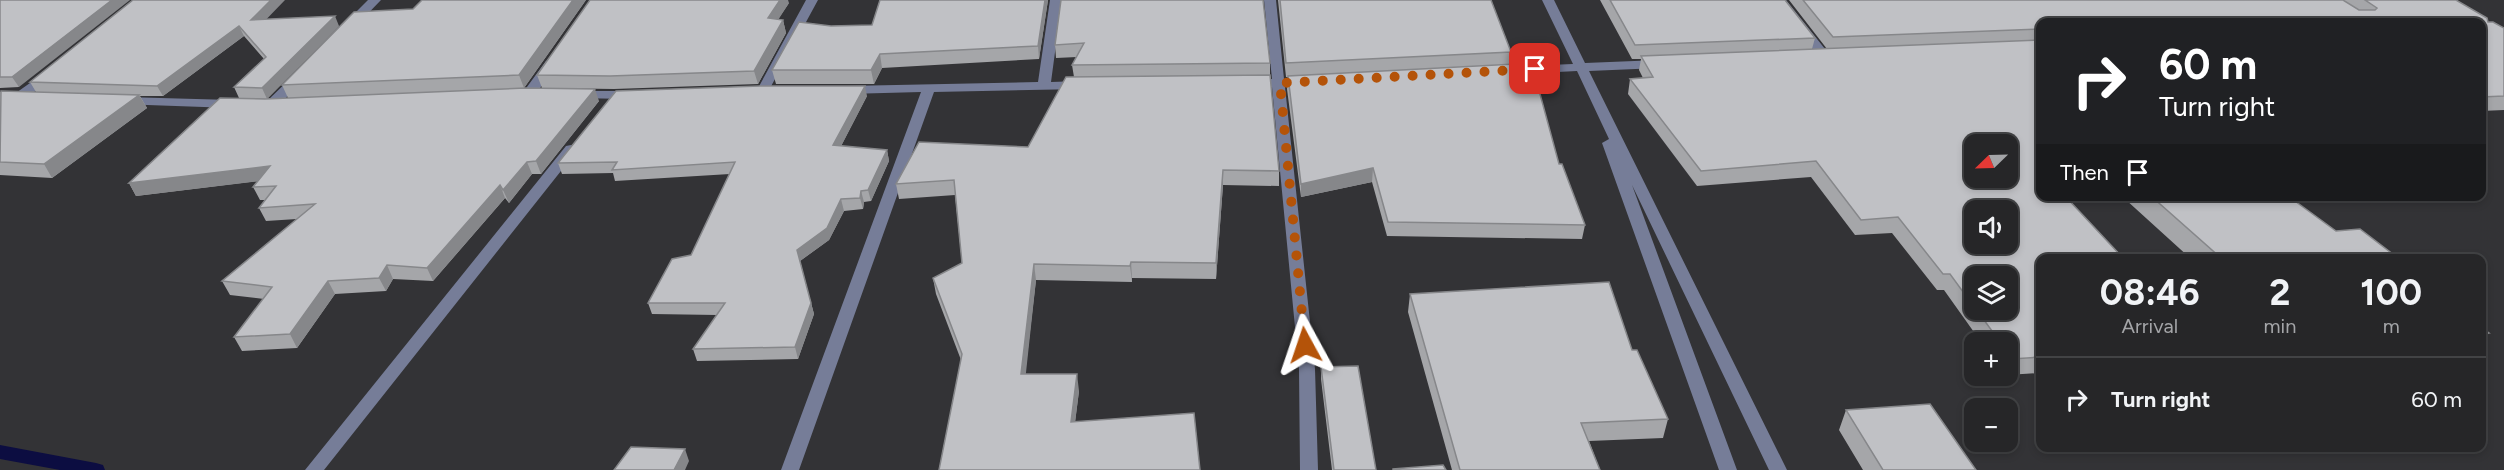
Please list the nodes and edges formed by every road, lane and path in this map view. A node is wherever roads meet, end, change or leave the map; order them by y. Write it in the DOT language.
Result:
graph roads {
  1 [pos="375,0"];
  2 [pos="812,0"];
  3 [pos="1056,0"];
  4 [pos="1270,0"];
  5 [pos="1548,0"];
  6 [pos="1780,0"];
  7 [pos="343,32"];
  8 [pos="555,56"];
  9 [pos="1825,57"];
  10 [pos="1674,63"];
  11 [pos="311,64"];
  12 [pos="1582,67"];
  13 [pos="53,70"];
  14 [pos="1489,72"];
  15 [pos="1315,82"];
  16 [pos="1280,83"];
  17 [pos="1233,84"];
  18 [pos="1091,85"];
  19 [pos="1044,86"];
  20 [pos="763,90"];
  21 [pos="833,90"];
  22 [pos="927,90"];
  23 [pos="648,94"];
  24 [pos="614,95"];
  25 [pos="0,98"];
  26 [pos="18,98"];
  27 [pos="41,98"];
  28 [pos="110,100"];
  29 [pos="295,104"];
  30 [pos="260,105"];
  31 [pos="599,114"];
  32 [pos="584,133"];
  33 [pos="314,470"];
  34 [pos="790,470"];
  35 [pos="1309,470"];
  36 [pos="1728,470"];
  37 [pos="1778,470"];
  1 -- 7 [label="street"];
  2 -- 20 [label="street"];
  3 -- 19 [label="street"];
  4 -- 16 [label="street"];
  5 -- 12 [label="street"];
  6 -- 9 [label="street"];
  8 -- 24 [label="street"];
  10 -- 12 [label="street"];
  11 -- 30 [label="street"];
  12 -- 14 [label="street"];
  12 -- 36 [label="street"];
  12 -- 37 [label="street"];
  13 -- 26 [label="street"];
  15 -- 16 [label="street"];
  16 -- 17 [label="street"];
  16 -- 35 [label="street"];
  18 -- 19 [label="street"];
  19 -- 22 [label="street"];
  21 -- 22 [label="street"];
  22 -- 34 [label="street"];
  23 -- 24 [label="street"];
  24 -- 31 [label="street"];
  25 -- 26 [label="street"];
  26 -- 27 [label="street"];
  28 -- 30 [label="street"];
  29 -- 30 [label="street"];
  32 -- 33 [label="street"];
}
